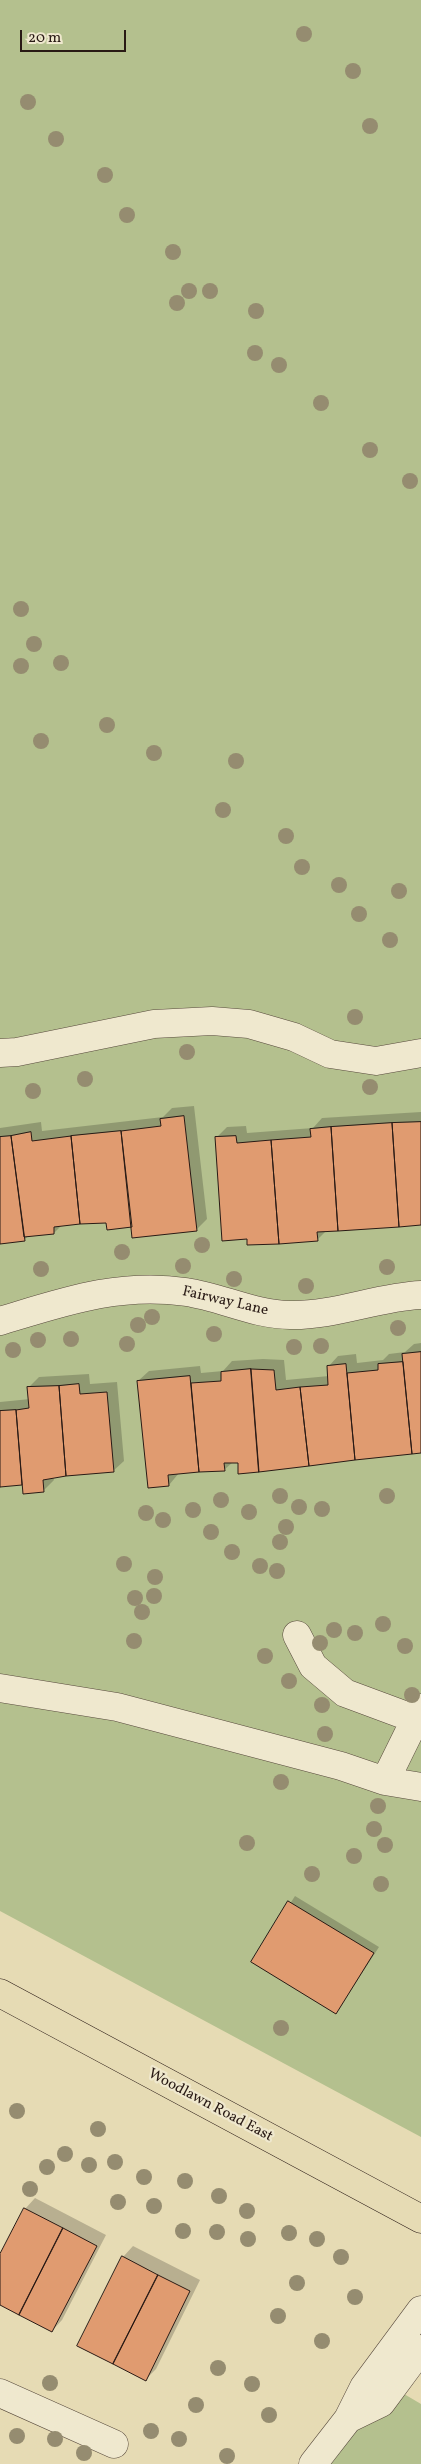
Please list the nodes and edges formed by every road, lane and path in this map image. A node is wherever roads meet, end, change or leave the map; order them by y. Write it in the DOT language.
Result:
graph roads {
  1 [pos="0,1053"];
  2 [pos="421,1053"];
  3 [pos="421,1295"];
  4 [pos="0,1321"];
  5 [pos="297,1634"];
  6 [pos="0,1688"];
  7 [pos="418,1714"];
  8 [pos="385,1781"];
  9 [pos="421,1787"];
  10 [pos="0,1993"];
  11 [pos="421,2219"];
  12 [pos="421,2310"];
  13 [pos="421,2349"];
  14 [pos="0,2393"];
  15 [pos="348,2419"];
  16 [pos="114,2444"];
  17 [pos="313,2464"];
  1 -- 2 [label="street"];
  3 -- 4 [label="street, Fairway Lane"];
  5 -- 7 [label="street"];
  6 -- 8 [label="street"];
  7 -- 8 [label="street"];
  8 -- 9 [label="street"];
  10 -- 11 [label="main road, Woodlawn Road East"];
  12 -- 15 [label="street"];
  13 -- 15 [label="street"];
  14 -- 16 [label="street"];
  15 -- 17 [label="street"];
}
